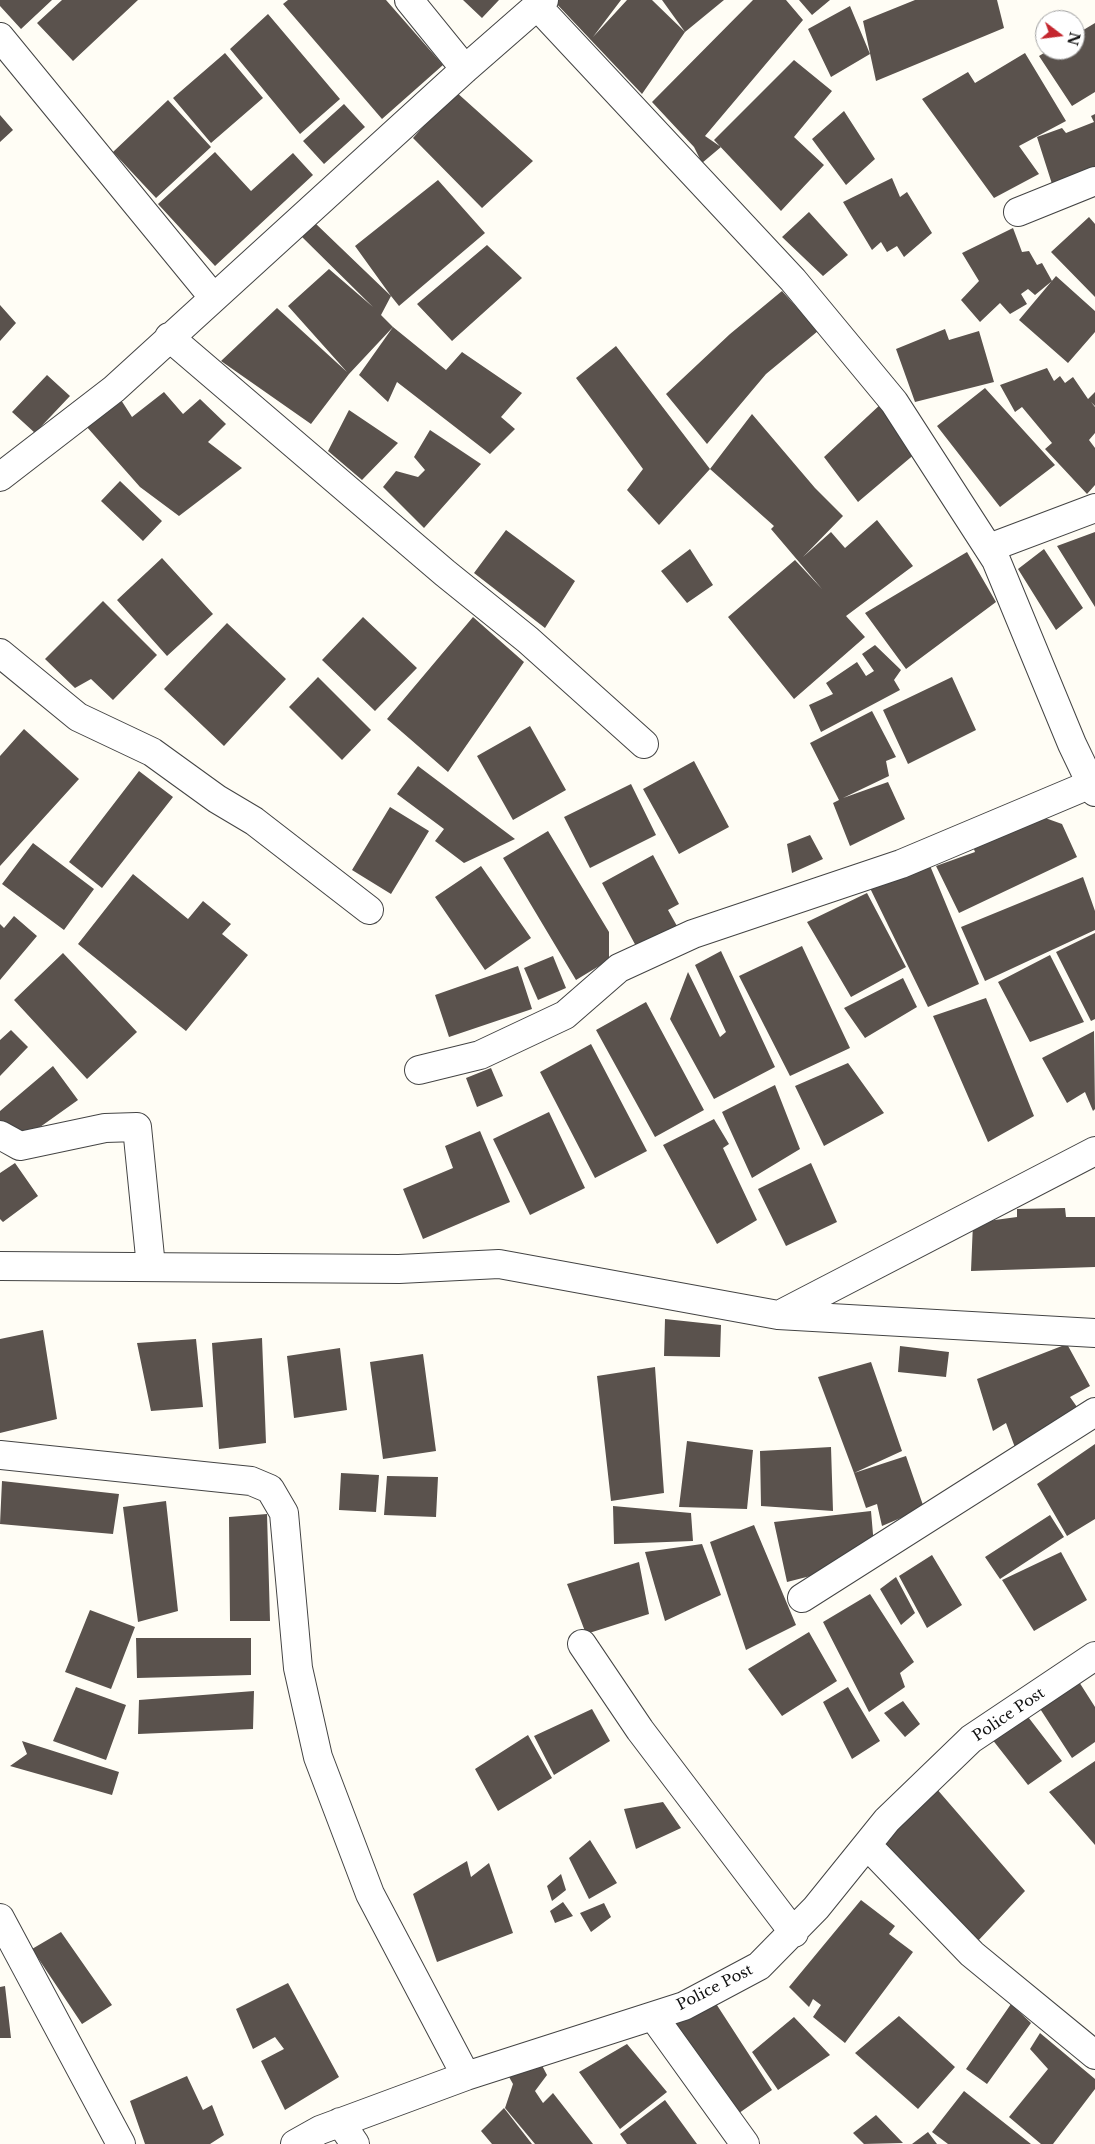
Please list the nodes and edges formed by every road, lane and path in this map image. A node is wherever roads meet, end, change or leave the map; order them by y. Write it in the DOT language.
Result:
graph roads {
  1 [pos="409,0"];
  2 [pos="541,4"];
  3 [pos="0,37"];
  4 [pos="465,69"];
  5 [pos="1095,181"];
  6 [pos="1018,212"];
  7 [pos="213,297"];
  8 [pos="169,337"];
  9 [pos="0,477"];
  10 [pos="1095,508"];
  11 [pos="989,548"];
  12 [pos="0,653"];
  13 [pos="644,744"];
  14 [pos="1093,788"];
  15 [pos="369,910"];
  16 [pos="419,1070"];
  17 [pos="0,1135"];
  18 [pos="1095,1150"];
  19 [pos="0,1266"];
  20 [pos="151,1267"];
  21 [pos="778,1315"];
  22 [pos="1095,1333"];
  23 [pos="1095,1412"];
  24 [pos="0,1454"];
  25 [pos="802,1598"];
  26 [pos="582,1644"];
  27 [pos="1095,1656"];
  28 [pos="867,1845"];
  29 [pos="0,1918"];
  30 [pos="794,1933"];
  31 [pos="652,2016"];
  32 [pos="1095,2055"];
  33 [pos="466,2076"];
  34 [pos="340,2122"];
  35 [pos="122,2144"];
  36 [pos="294,2144"];
  37 [pos="355,2144"];
  38 [pos="745,2144"];
  1 -- 4 [label="street"];
  2 -- 4 [label="street"];
  2 -- 11 [label="street"];
  3 -- 7 [label="street"];
  4 -- 7 [label="street"];
  5 -- 6 [label="street"];
  7 -- 8 [label="street"];
  8 -- 9 [label="street"];
  8 -- 13 [label="street"];
  10 -- 11 [label="street"];
  11 -- 14 [label="street"];
  12 -- 15 [label="street"];
  14 -- 16 [label="street"];
  17 -- 20 [label="street"];
  18 -- 21 [label="street"];
  19 -- 20 [label="street"];
  20 -- 21 [label="street"];
  21 -- 22 [label="street"];
  23 -- 25 [label="street"];
  24 -- 33 [label="street"];
  26 -- 30 [label="street"];
  27 -- 28 [label="street, Police Post"];
  28 -- 30 [label="street, Police Post"];
  28 -- 32 [label="street"];
  29 -- 35 [label="street"];
  30 -- 31 [label="street, Police Post"];
  31 -- 33 [label="street, Police Post"];
  31 -- 38 [label="street"];
  33 -- 34 [label="street, Police Post"];
  34 -- 36 [label="street, Police Post"];
  34 -- 37 [label="street"];
}
